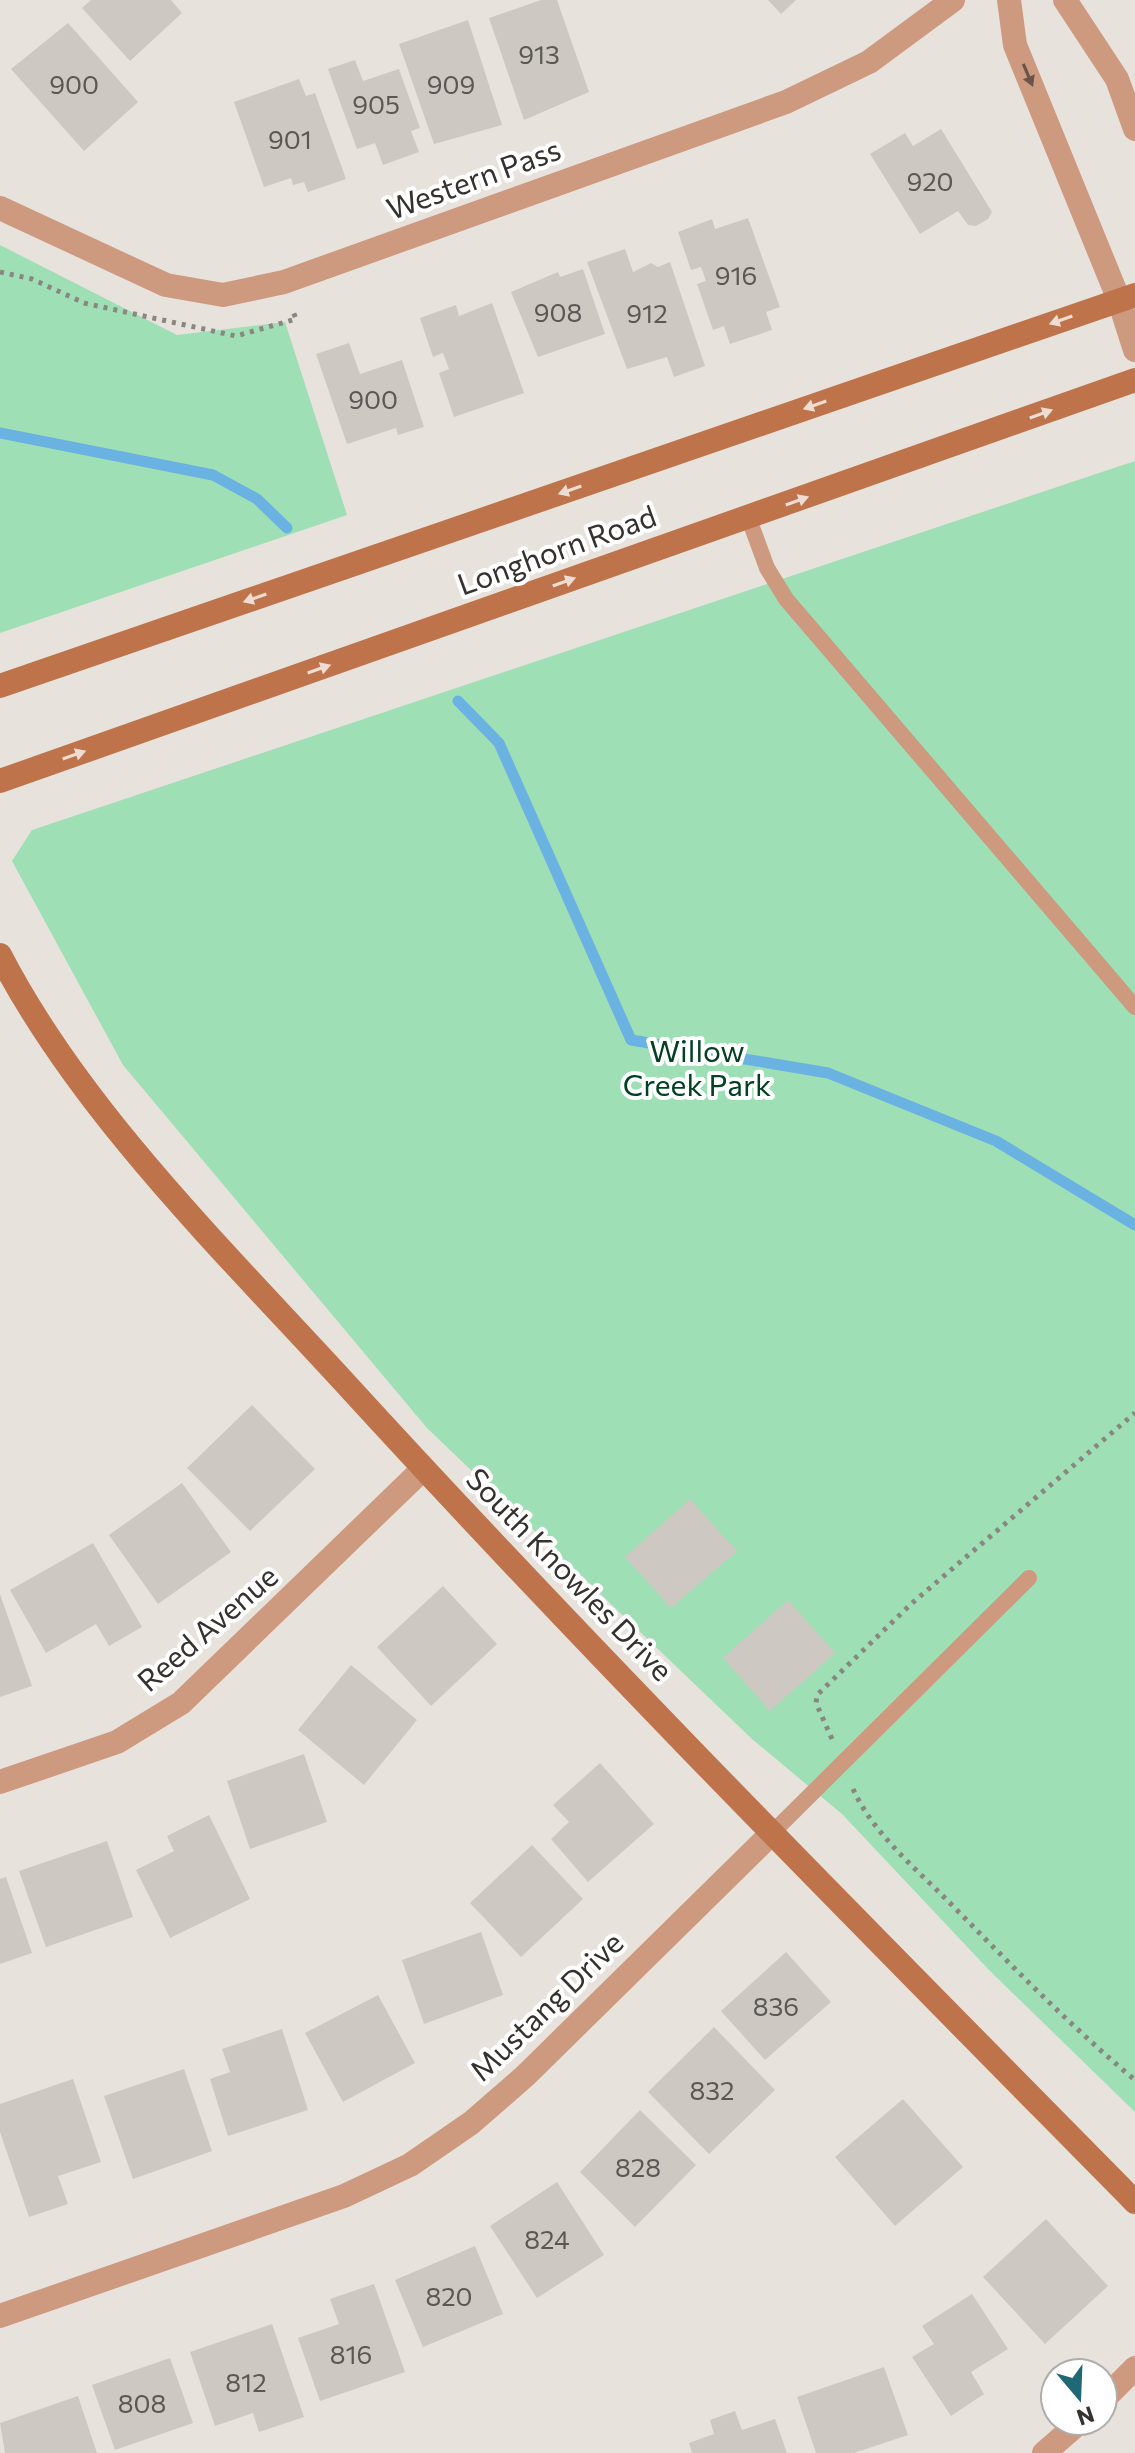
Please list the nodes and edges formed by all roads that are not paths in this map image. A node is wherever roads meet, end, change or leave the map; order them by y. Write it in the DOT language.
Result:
graph roads {
  1 [pos="953,0"];
  2 [pos="1009,0"];
  3 [pos="1065,0"];
  4 [pos="1135,129"];
  5 [pos="0,208"];
  6 [pos="1127,298"];
  7 [pos="1135,350"];
  8 [pos="1135,380"];
  9 [pos="749,519"];
  10 [pos="0,686"];
  11 [pos="0,781"];
  12 [pos="3,967"];
  13 [pos="1132,997"];
  14 [pos="423,1469"];
  15 [pos="1029,1578"];
  16 [pos="0,1782"];
  17 [pos="772,1833"];
  18 [pos="1135,2202"];
  19 [pos="0,2316"];
  20 [pos="1135,2368"];
  21 [pos="1119,2384"];
  22 [pos="1062,2437"];
  23 [pos="1044,2453"];
  1 -- 5 [label="street, Western Pass"];
  2 -- 6 [label="street, one-way"];
  3 -- 4 [label="street"];
  6 -- 7 [label="street"];
  6 -- 10 [label="main road, Longhorn Road, one-way"];
  9 -- 8 [label="main road, Longhorn Road, one-way"];
  11 -- 9 [label="main road, Longhorn Road, one-way"];
  9 -- 13 [label="lane"];
  12 -- 14 [label="main road, South Knowles Drive"];
  14 -- 16 [label="street, Reed Avenue"];
  14 -- 17 [label="main road, South Knowles Drive"];
  15 -- 17 [label="lane, Mustang Drive"];
  17 -- 18 [label="main road, South Knowles Drive"];
  17 -- 19 [label="street, Mustang Drive"];
  20 -- 21 [label="street"];
  22 -- 23 [label="street"];
}
